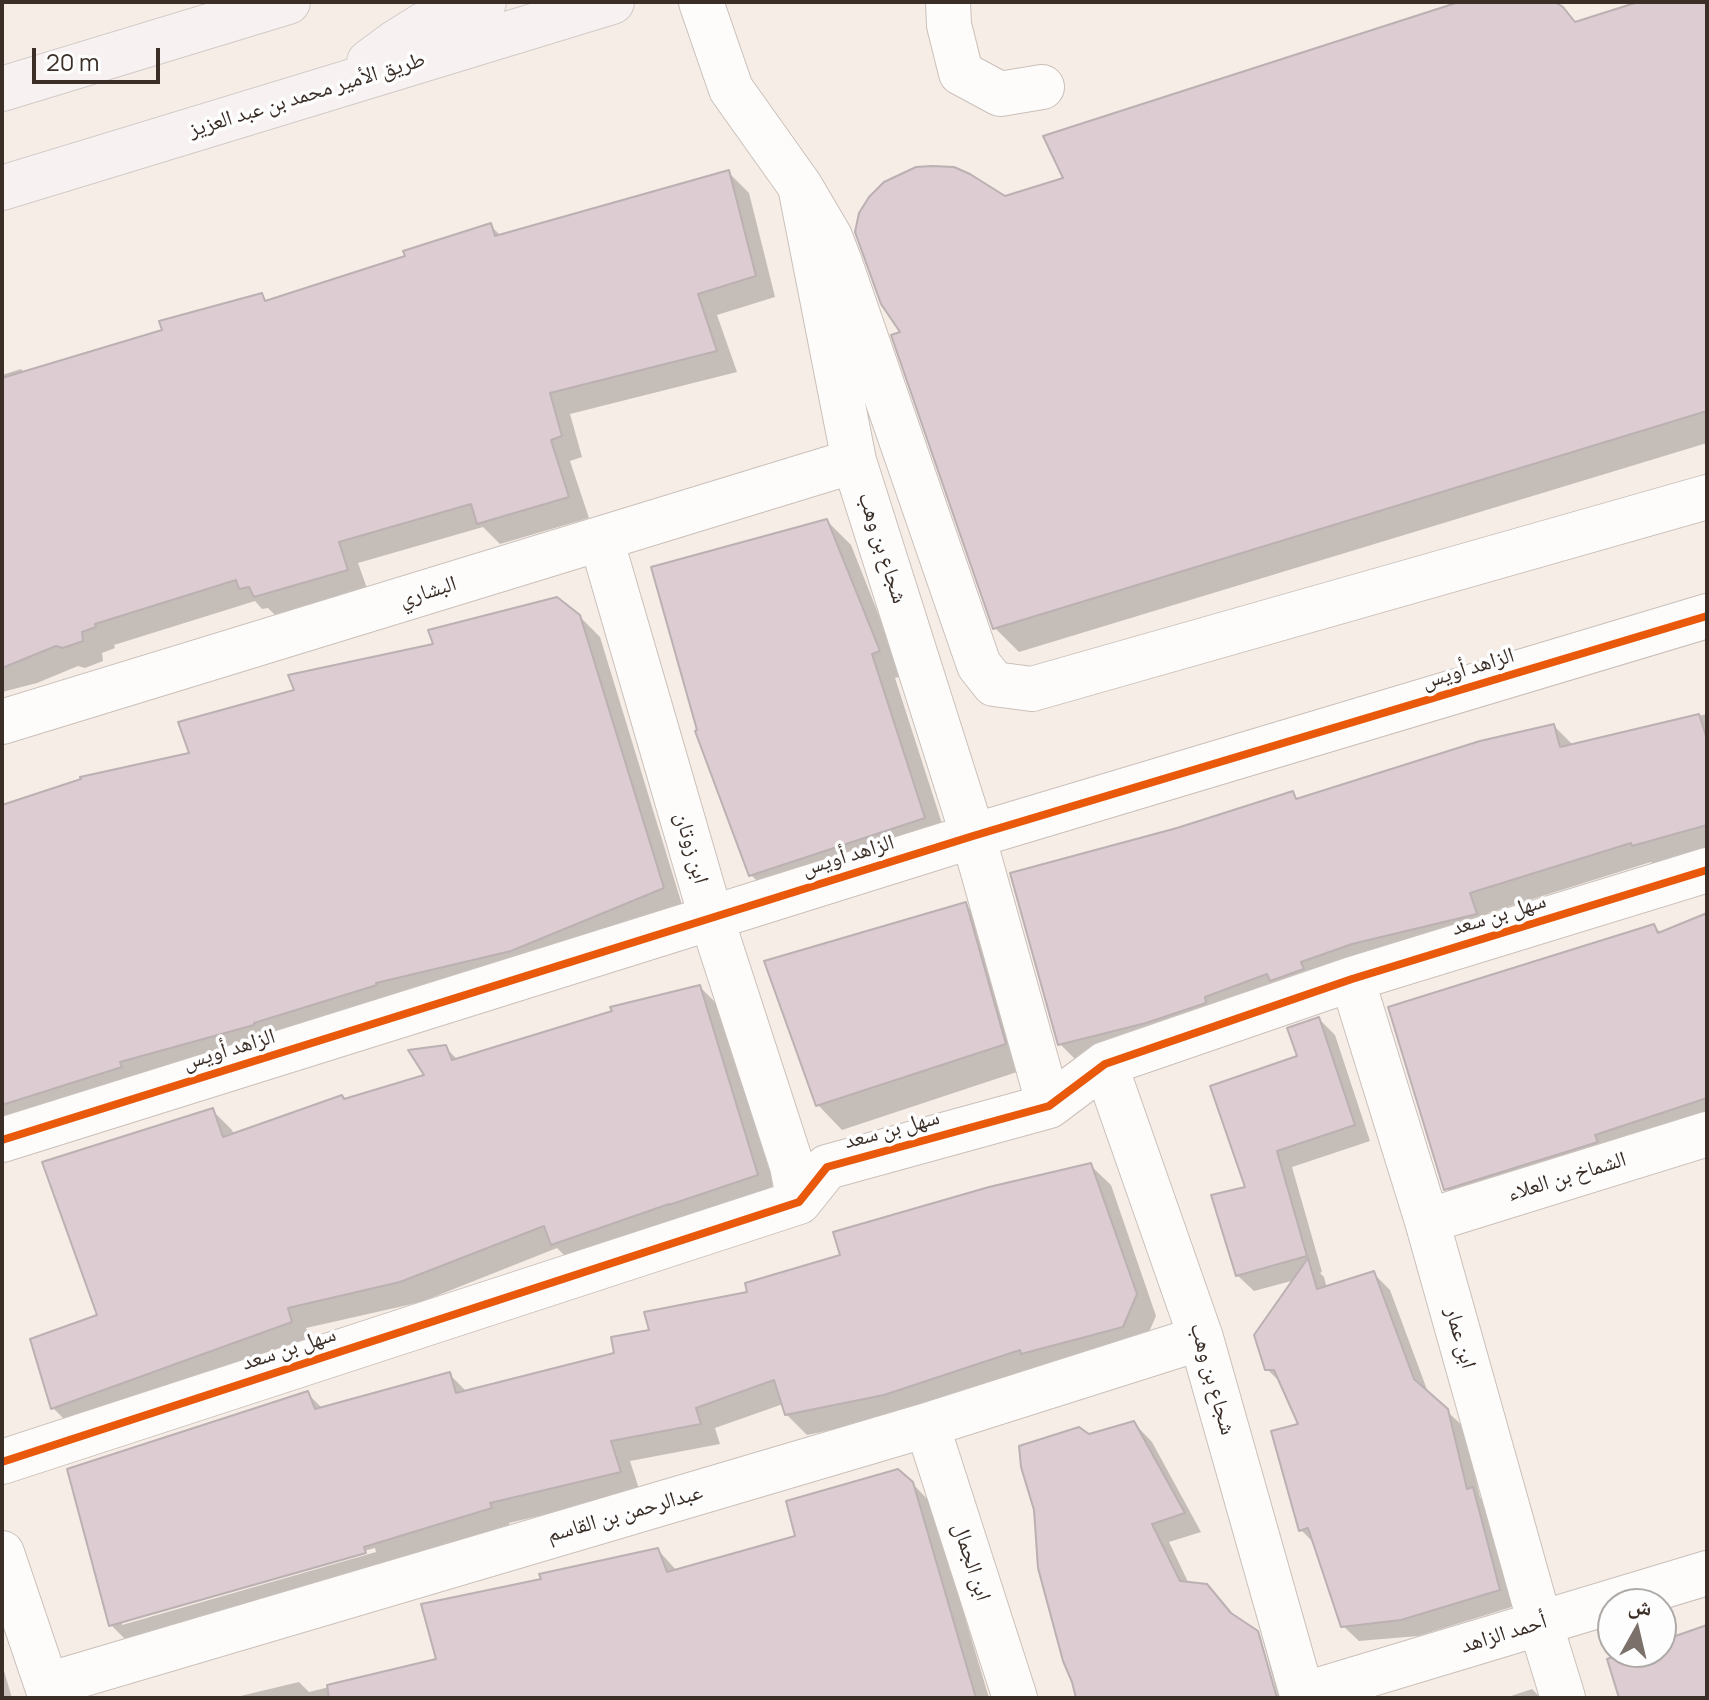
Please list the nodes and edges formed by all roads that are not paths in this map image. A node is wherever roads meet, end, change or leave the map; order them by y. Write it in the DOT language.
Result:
graph roads {
  1 [pos="288,2"];
  2 [pos="484,2"];
  3 [pos="612,2"];
  4 [pos="701,2"];
  5 [pos="948,2"];
  6 [pos="343,84"];
  7 [pos="1042,87"];
  8 [pos="2,89"];
  9 [pos="800,186"];
  10 [pos="2,188"];
  11 [pos="854,461"];
  12 [pos="1707,497"];
  13 [pos="601,539"];
  14 [pos="1707,616"];
  15 [pos="2,722"];
  16 [pos="973,836"];
  17 [pos="1707,870"];
  18 [pos="711,917"];
  19 [pos="1352,979"];
  20 [pos="1105,1064"];
  21 [pos="1049,1106"];
  22 [pos="1707,1134"];
  23 [pos="2,1140"];
  24 [pos="799,1202"];
  25 [pos="1427,1221"];
  26 [pos="1201,1338"];
  27 [pos="927,1425"];
  28 [pos="2,1462"];
  29 [pos="2,1553"];
  30 [pos="1707,1573"];
  31 [pos="1540,1623"];
  32 [pos="49,1692"];
  33 [pos="1302,1697"];
  34 [pos="1015,1698"];
  35 [pos="1563,1698"];
  1 -- 8 [label="main road"];
  2 -- 6 [label="main road"];
  3 -- 6 [label="main road, طريق الأمير محمد بن عبد العزيز"];
  4 -- 9 [label="street, شجاع بن وهب"];
  5 -- 7 [label="street"];
  6 -- 10 [label="main road, طريق الأمير محمد بن عبد العزيز"];
  9 -- 11 [label="street, شجاع بن وهب"];
  9 -- 12 [label="street"];
  11 -- 13 [label="street, البشاري"];
  11 -- 16 [label="street, شجاع بن وهب"];
  13 -- 15 [label="street, البشاري"];
  13 -- 18 [label="street, ابن زوتان"];
  14 -- 16 [label="street, الزاهد أويس"];
  16 -- 18 [label="street, الزاهد أويس"];
  16 -- 21 [label="street, شجاع بن وهب"];
  17 -- 19 [label="street, سهل بن سعد"];
  18 -- 23 [label="street, الزاهد أويس"];
  18 -- 24 [label="street, ابن زوتان"];
  19 -- 20 [label="street, سهل بن سعد"];
  19 -- 25 [label="street, ابن عمار"];
  20 -- 21 [label="street, سهل بن سعد"];
  20 -- 26 [label="street, شجاع بن وهب"];
  21 -- 24 [label="street, سهل بن سعد"];
  22 -- 25 [label="street, الشماخ بن العلاء"];
  24 -- 28 [label="street, سهل بن سعد"];
  25 -- 31 [label="street, ابن عمار"];
  26 -- 27 [label="street, عبدالرحمن بن القاسم"];
  26 -- 33 [label="street, شجاع بن وهب"];
  27 -- 32 [label="street, عبدالرحمن بن القاسم"];
  27 -- 34 [label="street, ابن الجمال"];
  29 -- 32 [label="street"];
  30 -- 31 [label="street, أحمد الزاهد"];
  31 -- 33 [label="street, أحمد الزاهد"];
  31 -- 35 [label="street, ابن عمار"];
}
